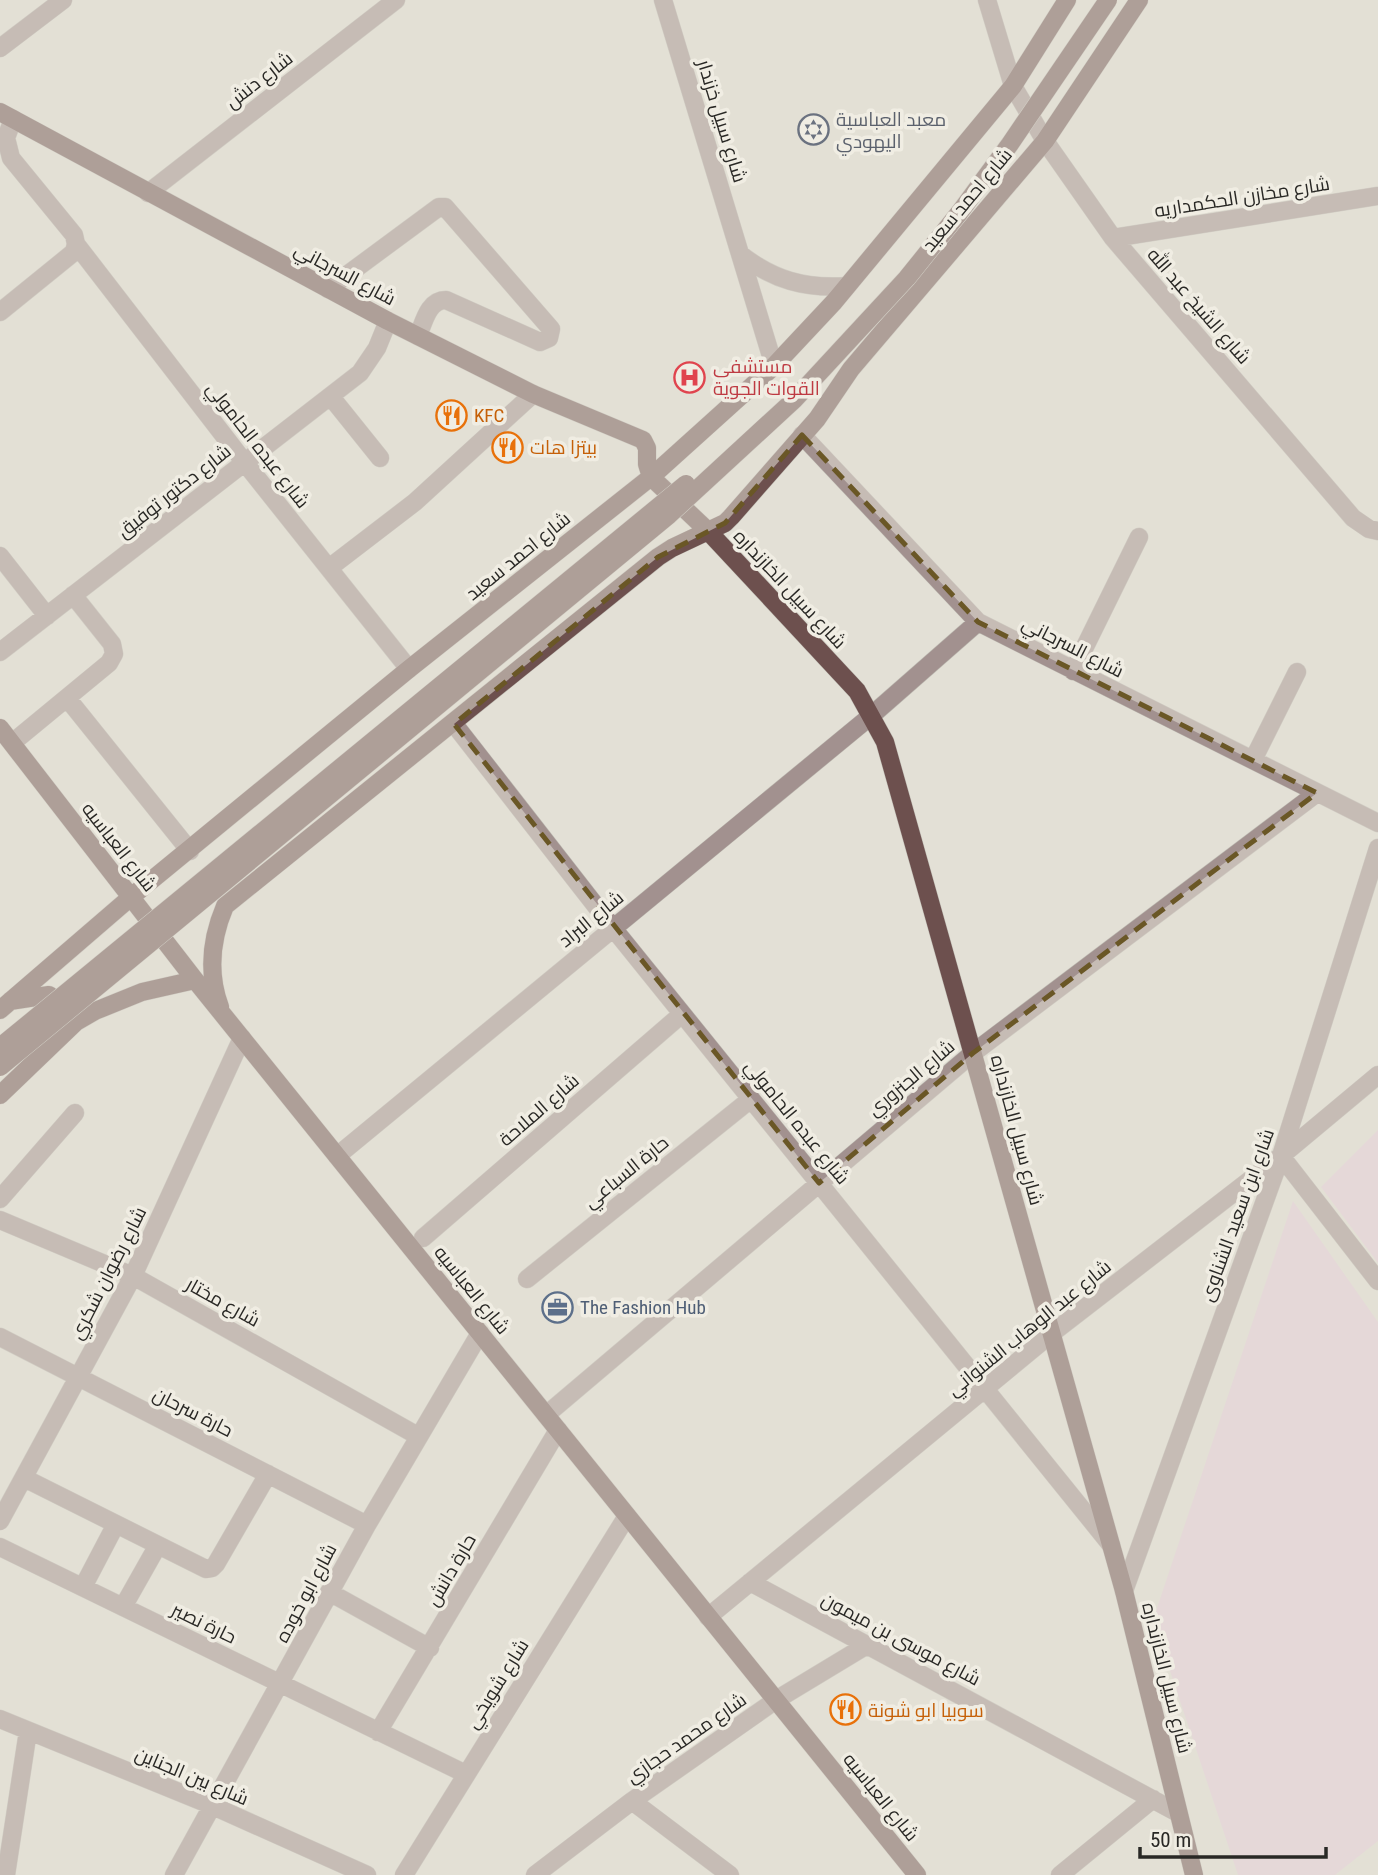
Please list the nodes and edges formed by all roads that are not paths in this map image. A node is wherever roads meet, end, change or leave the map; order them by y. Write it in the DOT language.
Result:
graph roads {
  1 [pos="63,0"];
  2 [pos="396,0"];
  3 [pos="663,0"];
  4 [pos="987,0"];
  5 [pos="1067,0"];
  6 [pos="1097,0"];
  7 [pos="1108,0"];
  8 [pos="1139,0"];
  9 [pos="0,48"];
  10 [pos="1013,86"];
  11 [pos="7,116"];
  12 [pos="1045,141"];
  13 [pos="148,193"];
  14 [pos="1378,197"];
  15 [pos="1113,238"];
  16 [pos="76,244"];
  17 [pos="740,254"];
  18 [pos="847,286"];
  19 [pos="328,289"];
  20 [pos="0,312"];
  21 [pos="387,321"];
  22 [pos="418,336"];
  23 [pos="774,366"];
  24 [pos="533,394"];
  25 [pos="331,397"];
  26 [pos="802,435"];
  27 [pos="380,458"];
  28 [pos="245,463"];
  29 [pos="652,477"];
  30 [pos="708,531"];
  31 [pos="1378,531"];
  32 [pos="1139,537"];
  33 [pos="0,556"];
  34 [pos="328,568"];
  35 [pos="73,595"];
  36 [pos="47,616"];
  37 [pos="978,622"];
  38 [pos="0,652"];
  39 [pos="409,670"];
  40 [pos="1073,671"];
  41 [pos="1297,672"];
  42 [pos="67,698"];
  43 [pos="872,715"];
  44 [pos="453,724"];
  45 [pos="0,728"];
  46 [pos="12,743"];
  47 [pos="1252,760"];
  48 [pos="1318,793"];
  49 [pos="1378,824"];
  50 [pos="1378,848"];
  51 [pos="190,851"];
  52 [pos="131,897"];
  53 [pos="613,929"];
  54 [pos="195,980"];
  55 [pos="5,1005"];
  56 [pos="222,1013"];
  57 [pos="682,1014"];
  58 [pos="60,1038"];
  59 [pos="242,1038"];
  60 [pos="0,1047"];
  61 [pos="973,1053"];
  62 [pos="0,1067"];
  63 [pos="1378,1075"];
  64 [pos="0,1095"];
  65 [pos="751,1099"];
  66 [pos="75,1113"];
  67 [pos="337,1156"];
  68 [pos="1281,1156"];
  69 [pos="819,1183"];
  70 [pos="0,1199"];
  71 [pos="0,1220"];
  72 [pos="423,1238"];
  73 [pos="133,1276"];
  74 [pos="527,1279"];
  75 [pos="1378,1281"];
  76 [pos="480,1333"];
  77 [pos="1051,1334"];
  78 [pos="0,1337"];
  79 [pos="78,1377"];
  80 [pos="985,1390"];
  81 [pos="546,1415"];
  82 [pos="558,1430"];
  83 [pos="418,1436"];
  84 [pos="268,1474"];
  85 [pos="23,1478"];
  86 [pos="627,1516"];
  87 [pos="0,1521"];
  88 [pos="116,1524"];
  89 [pos="367,1525"];
  90 [pos="158,1545"];
  91 [pos="1111,1545"];
  92 [pos="0,1547"];
  93 [pos="750,1582"];
  94 [pos="83,1587"];
  95 [pos="1124,1591"];
  96 [pos="329,1592"];
  97 [pos="123,1607"];
  98 [pos="708,1617"];
  99 [pos="867,1645"];
  100 [pos="430,1647"];
  101 [pos="281,1684"];
  102 [pos="776,1700"];
  103 [pos="0,1719"];
  104 [pos="28,1731"];
  105 [pos="379,1732"];
  106 [pos="466,1774"];
  107 [pos="1153,1799"];
  108 [pos="632,1801"];
  109 [pos="213,1806"];
  110 [pos="1178,1813"];
  111 [pos="6,1875"];
  112 [pos="174,1875"];
  113 [pos="367,1875"];
  114 [pos="404,1875"];
  115 [pos="535,1875"];
  116 [pos="730,1875"];
  117 [pos="917,1875"];
  118 [pos="1060,1875"];
  119 [pos="1194,1875"];
  1 -- 9 [label="street"];
  2 -- 13 [label="street, شارع دنش"];
  3 -- 17 [label="street, شارع سبيل خزندار"];
  4 -- 10 [label="street, شارع الشيخ عبد الله"];
  5 -- 10 [label="main road, شارع احمد سعيد"];
  6 -- 60 [label="main road, bridge"];
  7 -- 62 [label="main road, bridge"];
  8 -- 12 [label="main road, شارع احمد سعيد"];
  10 -- 12 [label="street, شارع الشيخ عبد الله"];
  10 -- 18 [label="main road, شارع احمد سعيد"];
  11 -- 13 [label="main road, شارع السرجاني"];
  11 -- 16 [label="street"];
  12 -- 15 [label="street, شارع الشيخ عبد الله"];
  12 -- 26 [label="main road, شارع احمد سعيد"];
  13 -- 19 [label="main road, شارع السرجاني"];
  14 -- 15 [label="street, شارع مخازن الحكمداريه"];
  15 -- 31 [label="street, شارع الشيخ عبد الله"];
  16 -- 20 [label="street"];
  16 -- 28 [label="street, شارع عبده الحامولي"];
  17 -- 18 [label="street"];
  17 -- 23 [label="street, شارع سبيل خزندار"];
  18 -- 23 [label="main road, شارع احمد سعيد"];
  19 -- 21 [label="main road, شارع السرجاني"];
  19 -- 22 [label="street"];
  21 -- 22 [label="main road, شارع السرجاني"];
  21 -- 25 [label="street, شارع دكتور توفيق"];
  22 -- 24 [label="main road, شارع السرجاني"];
  23 -- 29 [label="main road, شارع احمد سعيد"];
  24 -- 29 [label="main road, شارع السرجاني"];
  24 -- 34 [label="street"];
  25 -- 27 [label="street"];
  25 -- 28 [label="street, شارع دكتور توفيق"];
  26 -- 30 [label="main road, شارع احمد سعيد"];
  26 -- 37 [label="street, شارع السرجاني"];
  28 -- 34 [label="street, شارع عبده الحامولي"];
  28 -- 35 [label="street, شارع دكتور توفيق"];
  29 -- 30 [label="main road, شارع سبيل الخازنداره"];
  29 -- 39 [label="main road, شارع احمد سعيد"];
  30 -- 43 [label="main road, شارع سبيل الخازنداره"];
  30 -- 44 [label="main road, شارع احمد سعيد"];
  32 -- 40 [label="street"];
  33 -- 36 [label="street"];
  34 -- 39 [label="street, شارع عبده الحامولي"];
  35 -- 36 [label="street, شارع دكتور توفيق"];
  35 -- 42 [label="street"];
  36 -- 38 [label="street, شارع دكتور توفيق"];
  37 -- 40 [label="street, شارع السرجاني"];
  37 -- 43 [label="street, شارع البراد"];
  39 -- 51 [label="main road, شارع احمد سعيد"];
  40 -- 47 [label="street, شارع السرجاني"];
  41 -- 47 [label="street"];
  42 -- 46 [label="street"];
  42 -- 51 [label="street"];
  43 -- 53 [label="street, شارع البراد"];
  43 -- 61 [label="main road, شارع سبيل الخازنداره"];
  44 -- 53 [label="street, شارع عبده الحامولي"];
  44 -- 56 [label="main road, شارع احمد سعيد"];
  45 -- 46 [label="main road, شارع العباسيه"];
  46 -- 52 [label="main road, شارع العباسيه"];
  47 -- 48 [label="street, شارع السرجاني"];
  48 -- 49 [label="street, شارع السرجاني"];
  48 -- 61 [label="street, شارع الجنزوري"];
  50 -- 68 [label="street, شارع ابن سعيد الشناوى"];
  51 -- 52 [label="main road, شارع احمد سعيد"];
  52 -- 54 [label="main road, شارع العباسيه"];
  52 -- 55 [label="main road, شارع احمد سعيد"];
  53 -- 57 [label="street, شارع عبده الحامولي"];
  53 -- 67 [label="street, شارع البراد"];
  54 -- 56 [label="main road, شارع العباسيه"];
  54 -- 58 [label="main road"];
  55 -- 58 [label="main road"];
  56 -- 59 [label="main road, شارع العباسيه"];
  57 -- 65 [label="street, شارع عبده الحامولي"];
  57 -- 72 [label="street, شارع الملاحة"];
  58 -- 64 [label="main road"];
  59 -- 67 [label="main road, شارع العباسيه"];
  59 -- 73 [label="street, شارع رضوان شكري"];
  61 -- 69 [label="street, شارع الجنزوري"];
  61 -- 77 [label="main road, شارع سبيل الخازنداره"];
  63 -- 68 [label="street, شارع عبد الوهاب الشنواني"];
  65 -- 69 [label="street, شارع عبده الحامولي"];
  65 -- 74 [label="street, حارة السباعي"];
  66 -- 70 [label="street"];
  67 -- 76 [label="main road, شارع العباسيه"];
  68 -- 75 [label="street"];
  68 -- 77 [label="street, شارع عبد الوهاب الشنواني"];
  68 -- 95 [label="street, شارع ابن سعيد الشناوى"];
  69 -- 80 [label="street, شارع عبده الحامولي"];
  69 -- 81 [label="street, شارع الجنزوري"];
  71 -- 73 [label="street, شارع مختار"];
  73 -- 79 [label="street, شارع رضوان شكري"];
  73 -- 83 [label="street, شارع مختار"];
  76 -- 81 [label="main road, شارع العباسيه"];
  76 -- 83 [label="street, شارع ابو خوده"];
  77 -- 80 [label="street, شارع عبد الوهاب الشنواني"];
  77 -- 91 [label="main road, شارع سبيل الخازنداره"];
  78 -- 79 [label="street, حارة سرحان"];
  79 -- 84 [label="street, حارة سرحان"];
  79 -- 85 [label="street, شارع رضوان شكري"];
  80 -- 91 [label="street, شارع عبده الحامولي"];
  80 -- 93 [label="street, شارع عبد الوهاب الشنواني"];
  81 -- 82 [label="main road, شارع العباسيه"];
  82 -- 86 [label="main road, شارع العباسيه"];
  82 -- 100 [label="street, حارة دانش"];
  83 -- 89 [label="street, شارع ابو خوده"];
  84 -- 89 [label="street, حارة سرحان"];
  84 -- 90 [label="street"];
  85 -- 87 [label="street, شارع رضوان شكري"];
  85 -- 88 [label="street"];
  86 -- 98 [label="main road, شارع العباسيه"];
  86 -- 106 [label="street, شارع شويخي"];
  88 -- 90 [label="street"];
  88 -- 94 [label="street"];
  89 -- 96 [label="street, شارع ابو خوده"];
  90 -- 97 [label="street"];
  91 -- 95 [label="main road, شارع سبيل الخازنداره"];
  92 -- 94 [label="street, حارة نصير"];
  93 -- 98 [label="street, شارع عبد الوهاب الشنواني"];
  93 -- 99 [label="street, شارع موسى بن ميمون"];
  94 -- 97 [label="street, حارة نصير"];
  95 -- 110 [label="main road, شارع سبيل الخازنداره"];
  96 -- 100 [label="street"];
  96 -- 101 [label="street, شارع ابو خوده"];
  97 -- 101 [label="street, حارة نصير"];
  98 -- 102 [label="main road, شارع العباسيه"];
  99 -- 102 [label="street, شارع محمد حجازي"];
  99 -- 107 [label="street, شارع موسى بن ميمون"];
  100 -- 105 [label="street, حارة دانش"];
  101 -- 105 [label="street, حارة نصير"];
  101 -- 109 [label="street, شارع ابو خوده"];
  102 -- 108 [label="street, شارع محمد حجازي"];
  102 -- 117 [label="main road, شارع العباسيه"];
  103 -- 104 [label="street, شارع بين الجناين"];
  104 -- 109 [label="street, شارع بين الجناين"];
  104 -- 111 [label="street"];
  105 -- 106 [label="street, حارة نصير"];
  106 -- 114 [label="street, شارع شويخي"];
  107 -- 110 [label="street, شارع موسى بن ميمون"];
  107 -- 118 [label="street"];
  108 -- 115 [label="street, شارع محمد حجازي"];
  108 -- 116 [label="street"];
  109 -- 112 [label="street, شارع ابو خوده"];
  109 -- 113 [label="street, شارع بين الجناين"];
  110 -- 119 [label="main road, شارع سبيل الخازنداره"];
}
